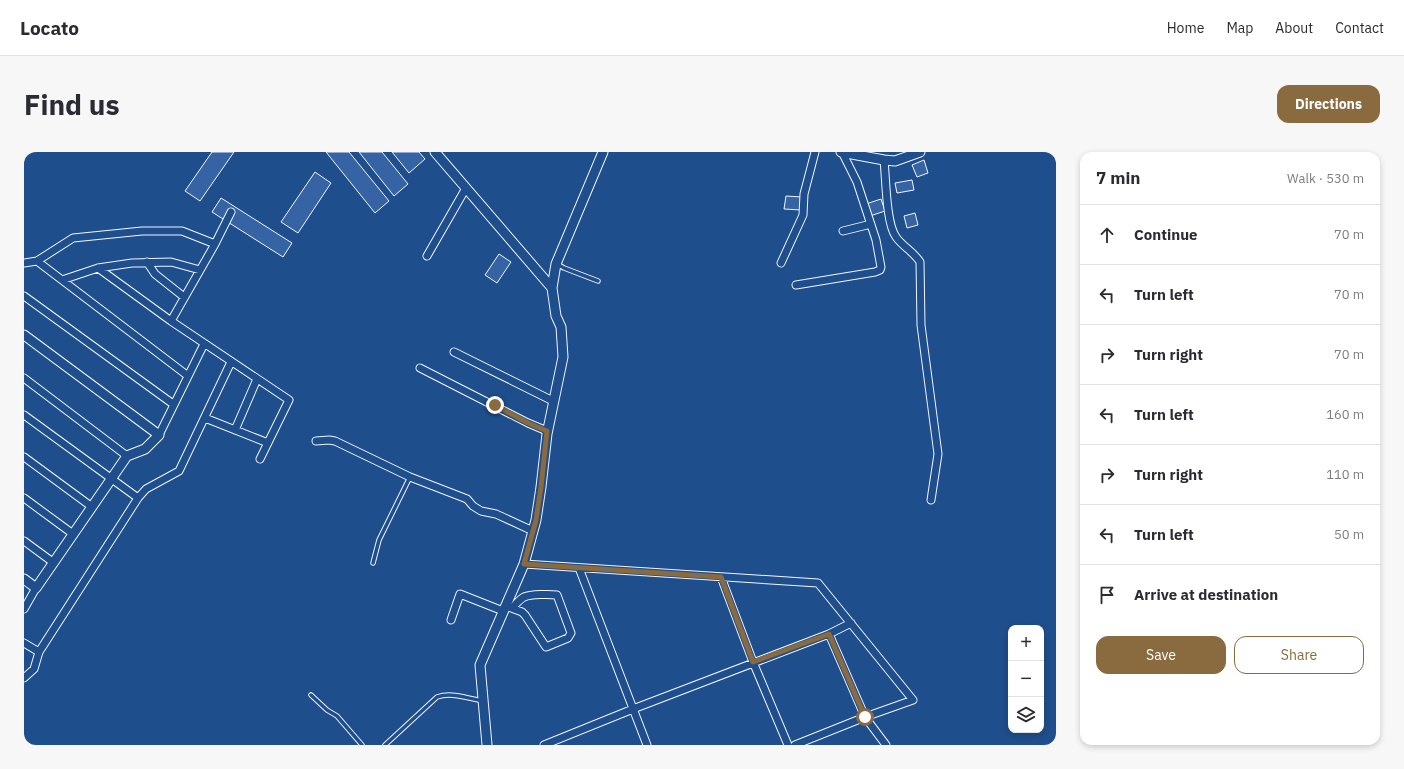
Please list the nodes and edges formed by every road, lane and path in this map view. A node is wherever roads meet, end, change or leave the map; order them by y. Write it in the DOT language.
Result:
graph roads {
  1 [pos="435,152"];
  2 [pos="603,152"];
  3 [pos="815,152"];
  4 [pos="841,152"];
  5 [pos="920,152"];
  6 [pos="884,160"];
  7 [pos="466,188"];
  8 [pos="231,212"];
  9 [pos="871,224"];
  10 [pos="843,231"];
  11 [pos="215,244"];
  12 [pos="427,256"];
  13 [pos="38,261"];
  14 [pos="147,262"];
  15 [pos="24,263"];
  16 [pos="781,263"];
  17 [pos="556,264"];
  18 [pos="98,268"];
  19 [pos="200,270"];
  20 [pos="62,280"];
  21 [pos="598,281"];
  22 [pos="796,284"];
  23 [pos="552,288"];
  24 [pos="24,296"];
  25 [pos="184,297"];
  26 [pos="170,321"];
  27 [pos="24,335"];
  28 [pos="204,344"];
  29 [pos="454,352"];
  30 [pos="231,362"];
  31 [pos="420,368"];
  32 [pos="188,376"];
  33 [pos="24,378"];
  34 [pos="257,379"];
  35 [pos="553,401"];
  36 [pos="173,404"];
  37 [pos="24,415"];
  38 [pos="205,418"];
  39 [pos="235,430"];
  40 [pos="547,431"];
  41 [pos="159,435"];
  42 [pos="316,441"];
  43 [pos="268,443"];
  44 [pos="127,456"];
  45 [pos="24,457"];
  46 [pos="260,460"];
  47 [pos="410,477"];
  48 [pos="111,479"];
  49 [pos="24,498"];
  50 [pos="138,498"];
  51 [pos="931,500"];
  52 [pos="92,507"];
  53 [pos="532,531"];
  54 [pos="73,534"];
  55 [pos="24,541"];
  56 [pos="54,563"];
  57 [pos="373,563"];
  58 [pos="524,564"];
  59 [pos="579,568"];
  60 [pos="721,577"];
  61 [pos="24,579"];
  62 [pos="36,588"];
  63 [pos="507,608"];
  64 [pos="24,609"];
  65 [pos="451,620"];
  66 [pos="851,623"];
  67 [pos="829,634"];
  68 [pos="24,643"];
  69 [pos="39,652"];
  70 [pos="753,662"];
  71 [pos="24,678"];
  72 [pos="311,694"];
  73 [pos="483,701"];
  74 [pos="633,709"];
  75 [pos="865,717"];
  76 [pos="362,745"];
  77 [pos="385,745"];
  78 [pos="487,745"];
  79 [pos="544,745"];
  80 [pos="647,745"];
  81 [pos="788,745"];
  82 [pos="795,745"];
  83 [pos="886,745"];
  1 -- 7 [label="street"];
  2 -- 17 [label="street"];
  3 -- 16 [label="street"];
  4 -- 6 [label="street"];
  4 -- 9 [label="street"];
  5 -- 6 [label="street"];
  6 -- 51 [label="street"];
  7 -- 12 [label="street"];
  7 -- 23 [label="street"];
  8 -- 11 [label="street"];
  9 -- 10 [label="street"];
  9 -- 22 [label="street"];
  11 -- 13 [label="street"];
  11 -- 19 [label="street"];
  13 -- 15 [label="street"];
  13 -- 20 [label="street"];
  14 -- 18 [label="street"];
  14 -- 19 [label="street"];
  14 -- 25 [label="street"];
  17 -- 21 [label="lane"];
  17 -- 23 [label="street"];
  18 -- 20 [label="street"];
  18 -- 26 [label="street"];
  19 -- 25 [label="street"];
  20 -- 32 [label="street"];
  23 -- 35 [label="street"];
  24 -- 36 [label="street"];
  25 -- 26 [label="street"];
  26 -- 28 [label="street"];
  27 -- 41 [label="street"];
  28 -- 30 [label="street"];
  28 -- 32 [label="street"];
  29 -- 35 [label="street"];
  30 -- 34 [label="street"];
  30 -- 38 [label="street"];
  31 -- 40 [label="street"];
  32 -- 36 [label="street"];
  33 -- 44 [label="street"];
  34 -- 39 [label="street"];
  34 -- 43 [label="street"];
  35 -- 40 [label="street"];
  36 -- 41 [label="street"];
  37 -- 48 [label="street"];
  38 -- 39 [label="street"];
  38 -- 50 [label="street"];
  39 -- 43 [label="street"];
  40 -- 53 [label="street"];
  41 -- 44 [label="street"];
  42 -- 47 [label="street"];
  43 -- 46 [label="street"];
  44 -- 48 [label="street"];
  45 -- 52 [label="street"];
  47 -- 53 [label="street"];
  47 -- 57 [label="lane"];
  48 -- 50 [label="street"];
  48 -- 52 [label="street"];
  49 -- 54 [label="street"];
  50 -- 69 [label="street"];
  52 -- 54 [label="street"];
  53 -- 58 [label="street"];
  54 -- 56 [label="street"];
  55 -- 56 [label="street"];
  56 -- 62 [label="street"];
  58 -- 59 [label="street"];
  58 -- 63 [label="street"];
  59 -- 60 [label="street"];
  59 -- 74 [label="street"];
  60 -- 66 [label="street"];
  60 -- 70 [label="street"];
  61 -- 62 [label="street"];
  62 -- 64 [label="street"];
  63 -- 63 [label="street"];
  63 -- 65 [label="street"];
  63 -- 73 [label="street"];
  66 -- 67 [label="street"];
  66 -- 75 [label="street"];
  67 -- 70 [label="street"];
  67 -- 75 [label="street"];
  68 -- 69 [label="street"];
  69 -- 71 [label="street"];
  70 -- 74 [label="street"];
  70 -- 81 [label="street"];
  72 -- 76 [label="lane"];
  73 -- 77 [label="lane"];
  73 -- 78 [label="street"];
  74 -- 79 [label="street"];
  74 -- 80 [label="street"];
  75 -- 82 [label="street"];
  75 -- 83 [label="street"];
}
